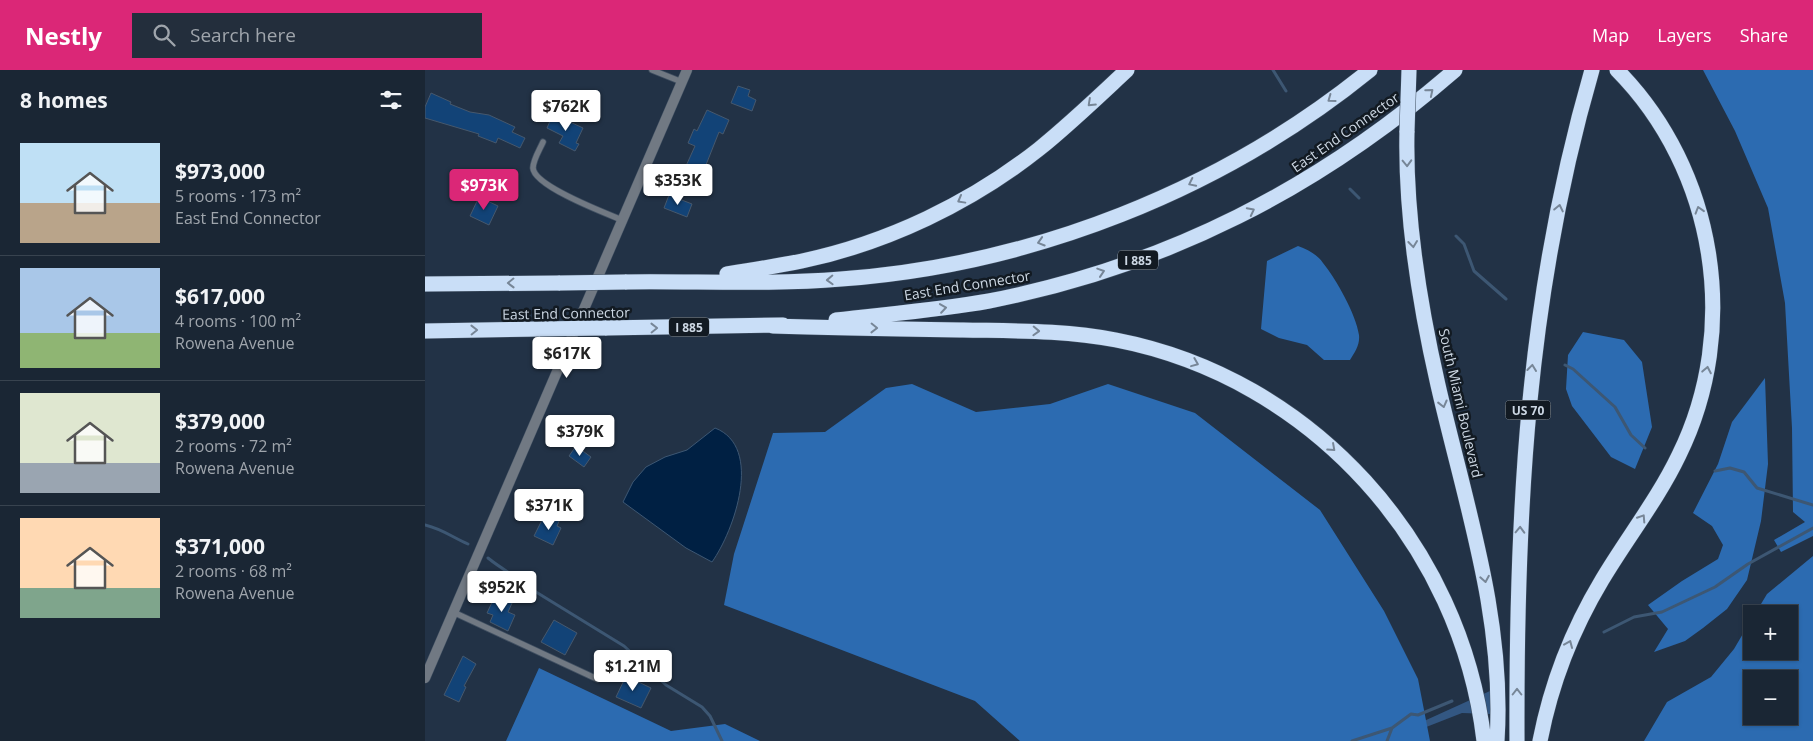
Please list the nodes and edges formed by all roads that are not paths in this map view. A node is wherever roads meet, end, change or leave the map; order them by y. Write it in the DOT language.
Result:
graph roads {
  1 [pos="652,70"];
  2 [pos="687,70"];
  3 [pos="1127,70"];
  4 [pos="1370,70"];
  5 [pos="1409,70"];
  6 [pos="1455,70"];
  7 [pos="1619,73"];
  8 [pos="1591,75"];
  9 [pos="682,82"];
  10 [pos="543,142"];
  11 [pos="622,220"];
  12 [pos="679,281"];
  13 [pos="425,284"];
  14 [pos="773,326"];
  15 [pos="425,331"];
  16 [pos="453,612"];
  17 [pos="425,678"];
  18 [pos="597,679"];
  19 [pos="1484,741"];
  20 [pos="1497,741"];
  21 [pos="1517,741"];
  22 [pos="1540,741"];
  1 -- 9 [label="lane"];
  2 -- 9 [label="street"];
  3 -- 12 [label="highway, one-way"];
  4 -- 12 [label="highway, East End Connector, one-way"];
  5 -- 20 [label="highway, South Miami Boulevard, one-way, bridge"];
  14 -- 6 [label="highway, East End Connector / I 885, one-way"];
  22 -- 7 [label="highway, one-way"];
  21 -- 8 [label="highway, US 70, one-way"];
  9 -- 11 [label="street"];
  10 -- 11 [label="lane"];
  11 -- 16 [label="street"];
  12 -- 13 [label="highway, East End Connector, one-way, bridge"];
  15 -- 14 [label="highway, East End Connector / I 885, one-way, bridge"];
  14 -- 19 [label="highway, one-way"];
  16 -- 17 [label="street"];
  16 -- 18 [label="lane"];
}
